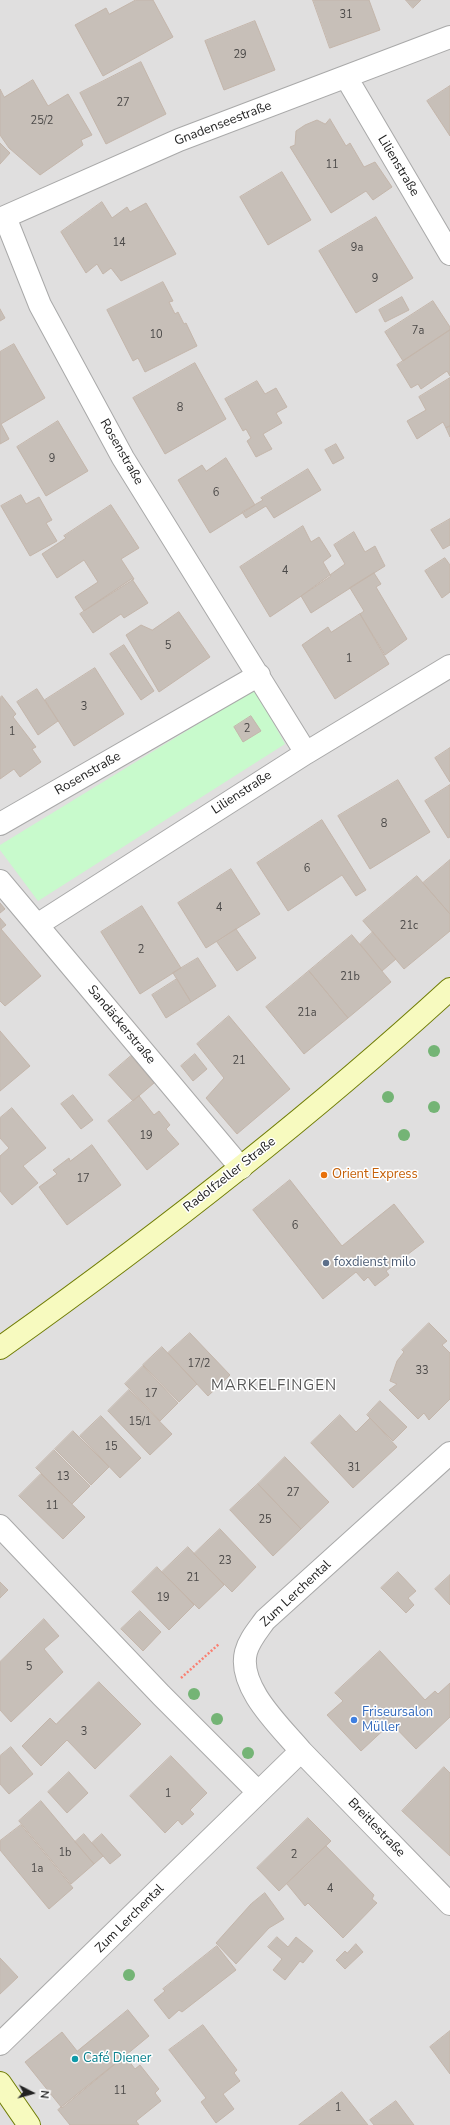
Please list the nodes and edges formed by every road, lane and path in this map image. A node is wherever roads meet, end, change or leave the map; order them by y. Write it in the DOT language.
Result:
graph roads {
  1 [pos="450,37"];
  2 [pos="346,77"];
  3 [pos="3,218"];
  4 [pos="450,254"];
  5 [pos="450,666"];
  6 [pos="259,675"];
  7 [pos="306,752"];
  8 [pos="0,824"];
  9 [pos="0,881"];
  10 [pos="37,925"];
  11 [pos="450,989"];
  12 [pos="242,1168"];
  13 [pos="0,1348"];
  14 [pos="450,1453"];
  15 [pos="0,1526"];
  16 [pos="223,1640"];
  17 [pos="161,1695"];
  18 [pos="301,1751"];
  19 [pos="258,1792"];
  20 [pos="450,1904"];
  21 [pos="0,2044"];
  22 [pos="0,2084"];
  23 [pos="29,2125"];
  1 -- 2 [label="street, Gnadenseestraße"];
  2 -- 3 [label="street, Gnadenseestraße"];
  2 -- 4 [label="street, Lilienstraße"];
  3 -- 6 [label="street, Rosenstraße"];
  5 -- 7 [label="street, Lilienstraße"];
  6 -- 7 [label="street, Rosenstraße"];
  6 -- 8 [label="street, Rosenstraße"];
  7 -- 10 [label="street, Lilienstraße"];
  9 -- 10 [label="street, Sandäckerstraße"];
  10 -- 12 [label="street, Sandäckerstraße"];
  11 -- 12 [label="street, Radolfzeller Straße"];
  12 -- 13 [label="street, Radolfzeller Straße"];
  14 -- 18 [label="street, Zum Lerchental"];
  15 -- 17 [label="street"];
  16 -- 17 [label="path"];
  17 -- 19 [label="street"];
  18 -- 19 [label="street, Zum Lerchental"];
  18 -- 20 [label="street, Breitlestraße"];
  19 -- 21 [label="street, Zum Lerchental"];
  22 -- 23 [label="street"];
}
